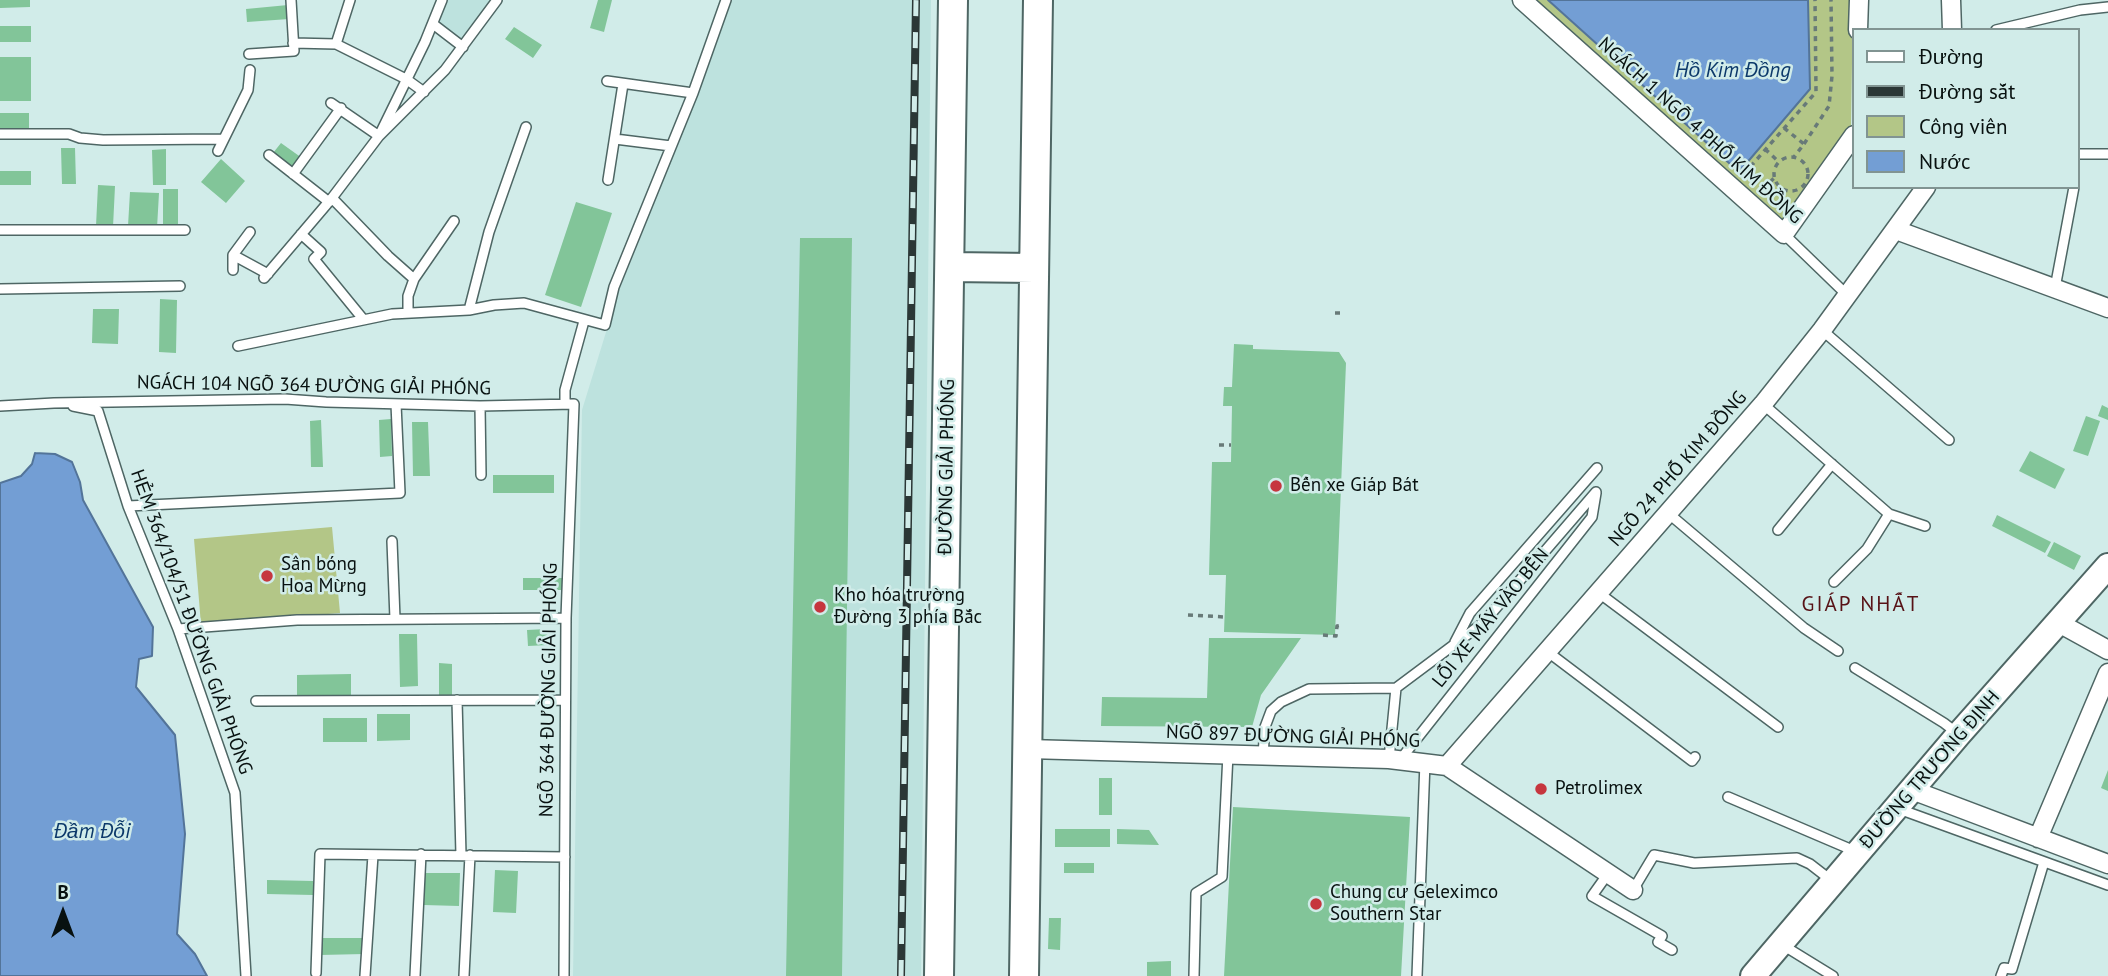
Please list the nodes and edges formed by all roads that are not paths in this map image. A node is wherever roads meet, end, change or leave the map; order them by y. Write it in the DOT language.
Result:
graph roads {
  1 [pos="291,0"];
  2 [pos="349,0"];
  3 [pos="442,0"];
  4 [pos="497,0"];
  5 [pos="726,0"];
  6 [pos="954,0"];
  7 [pos="1038,0"];
  8 [pos="1522,0"];
  9 [pos="1859,0"];
  10 [pos="1951,0"];
  11 [pos="2108,8"];
  12 [pos="433,24"];
  13 [pos="1858,28"];
  14 [pos="1952,28"];
  15 [pos="2004,28"];
  16 [pos="293,43"];
  17 [pos="336,44"];
  18 [pos="463,47"];
  19 [pos="249,54"];
  20 [pos="250,70"];
  21 [pos="406,79"];
  22 [pos="607,81"];
  23 [pos="623,84"];
  24 [pos="424,92"];
  25 [pos="693,93"];
  26 [pos="331,103"];
  27 [pos="341,108"];
  28 [pos="526,127"];
  29 [pos="0,134"];
  30 [pos="379,136"];
  31 [pos="1853,136"];
  32 [pos="223,139"];
  33 [pos="615,139"];
  34 [pos="671,146"];
  35 [pos="218,151"];
  36 [pos="2108,154"];
  37 [pos="269,155"];
  38 [pos="2080,156"];
  39 [pos="293,174"];
  40 [pos="608,180"];
  41 [pos="1925,189"];
  42 [pos="2074,189"];
  43 [pos="330,200"];
  44 [pos="454,220"];
  45 [pos="0,230"];
  46 [pos="185,230"];
  47 [pos="1896,230"];
  48 [pos="250,232"];
  49 [pos="1784,233"];
  50 [pos="301,234"];
  51 [pos="233,255"];
  52 [pos="233,270"];
  53 [pos="950,275"];
  54 [pos="1034,276"];
  55 [pos="414,279"];
  56 [pos="180,286"];
  57 [pos="2056,288"];
  58 [pos="0,289"];
  59 [pos="1847,295"];
  60 [pos="2108,308"];
  61 [pos="469,310"];
  62 [pos="408,313"];
  63 [pos="363,319"];
  64 [pos="584,321"];
  65 [pos="1822,330"];
  66 [pos="237,346"];
  67 [pos="54,403"];
  68 [pos="397,404"];
  69 [pos="569,404"];
  70 [pos="1763,404"];
  71 [pos="0,406"];
  72 [pos="480,406"];
  73 [pos="1948,440"];
  74 [pos="1832,464"];
  75 [pos="1597,468"];
  76 [pos="481,475"];
  77 [pos="128,506"];
  78 [pos="1668,513"];
  79 [pos="1889,514"];
  80 [pos="1925,526"];
  81 [pos="1778,530"];
  82 [pos="392,541"];
  83 [pos="2108,566"];
  84 [pos="1834,582"];
  85 [pos="1599,593"];
  86 [pos="566,618"];
  87 [pos="395,620"];
  88 [pos="2059,623"];
  89 [pos="178,629"];
  90 [pos="1454,643"];
  91 [pos="2108,650"];
  92 [pos="1839,651"];
  93 [pos="1548,652"];
  94 [pos="1855,668"];
  95 [pos="2108,673"];
  96 [pos="1396,688"];
  97 [pos="565,699"];
  98 [pos="457,700"];
  99 [pos="256,701"];
  100 [pos="1778,727"];
  101 [pos="1959,734"];
  102 [pos="1028,750"];
  103 [pos="1228,754"];
  104 [pos="1264,755"];
  105 [pos="1695,757"];
  106 [pos="1395,760"];
  107 [pos="1425,762"];
  108 [pos="1447,766"];
  109 [pos="1728,797"];
  110 [pos="1904,799"];
  111 [pos="2038,838"];
  112 [pos="1858,853"];
  113 [pos="421,854"];
  114 [pos="373,855"];
  115 [pos="465,855"];
  116 [pos="565,857"];
  117 [pos="2044,862"];
  118 [pos="2108,864"];
  119 [pos="1607,874"];
  120 [pos="1834,882"];
  121 [pos="2108,885"];
  122 [pos="1633,890"];
  123 [pos="1780,944"];
  124 [pos="1672,950"];
  125 [pos="317,973"];
  126 [pos="246,976"];
  127 [pos="365,976"];
  128 [pos="415,976"];
  129 [pos="464,976"];
  130 [pos="564,976"];
  131 [pos="939,976"];
  132 [pos="1024,976"];
  133 [pos="1194,976"];
  134 [pos="1417,976"];
  135 [pos="1753,976"];
  136 [pos="1833,976"];
  137 [pos="2001,976"];
  1 -- 16 [label="lane"];
  2 -- 17 [label="lane"];
  3 -- 12 [label="lane"];
  4 -- 18 [label="lane"];
  5 -- 25 [label="lane"];
  6 -- 53 [label="main road, ĐƯỜNG GIẢI PHÓNG"];
  7 -- 54 [label="main road"];
  8 -- 49 [label="street, NGÁCH 1 NGÕ 4 PHỐ KIM ĐỒNG"];
  9 -- 13 [label="street"];
  10 -- 14 [label="street"];
  11 -- 15 [label="lane"];
  12 -- 18 [label="lane"];
  12 -- 21 [label="lane"];
  16 -- 17 [label="lane"];
  16 -- 19 [label="lane"];
  17 -- 21 [label="lane"];
  18 -- 24 [label="lane"];
  20 -- 32 [label="lane"];
  21 -- 24 [label="lane"];
  21 -- 30 [label="lane"];
  22 -- 23 [label="lane"];
  23 -- 25 [label="lane"];
  23 -- 33 [label="lane"];
  24 -- 30 [label="lane"];
  25 -- 34 [label="lane"];
  26 -- 27 [label="lane"];
  27 -- 30 [label="lane"];
  27 -- 39 [label="lane"];
  28 -- 61 [label="lane"];
  29 -- 32 [label="lane"];
  30 -- 43 [label="lane"];
  31 -- 49 [label="street"];
  32 -- 35 [label="lane"];
  33 -- 34 [label="lane"];
  33 -- 40 [label="lane"];
  34 -- 64 [label="lane"];
  36 -- 38 [label="lane"];
  37 -- 39 [label="lane"];
  39 -- 43 [label="lane"];
  41 -- 47 [label="street, NGÕ 24 PHỐ KIM ĐỒNG"];
  42 -- 57 [label="lane"];
  43 -- 50 [label="lane"];
  43 -- 55 [label="lane"];
  44 -- 55 [label="lane"];
  45 -- 46 [label="lane"];
  47 -- 57 [label="street"];
  47 -- 59 [label="street, NGÕ 24 PHỐ KIM ĐỒNG"];
  48 -- 51 [label="lane"];
  49 -- 59 [label="lane, NGÁCH 1 NGÕ 4 PHỐ KIM ĐỒNG"];
  50 -- 51 [label="lane"];
  50 -- 63 [label="lane"];
  51 -- 52 [label="lane"];
  53 -- 54 [label="main road"];
  53 -- 131 [label="main road, ĐƯỜNG GIẢI PHÓNG"];
  54 -- 102 [label="main road"];
  55 -- 62 [label="lane"];
  56 -- 58 [label="lane"];
  57 -- 60 [label="street"];
  59 -- 65 [label="street, NGÕ 24 PHỐ KIM ĐỒNG"];
  61 -- 62 [label="lane"];
  61 -- 64 [label="lane"];
  62 -- 63 [label="lane"];
  63 -- 66 [label="lane"];
  64 -- 69 [label="lane, NGÕ 364 ĐƯỜNG GIẢI PHÓNG"];
  65 -- 70 [label="street, NGÕ 24 PHỐ KIM ĐỒNG"];
  65 -- 73 [label="lane"];
  67 -- 68 [label="lane, NGÁCH 104 NGÕ 364 ĐƯỜNG GIẢI PHÓNG"];
  67 -- 71 [label="lane"];
  67 -- 77 [label="lane, HẺM 364/104/51 ĐƯỜNG GIẢI PHÓNG"];
  68 -- 72 [label="lane, NGÁCH 104 NGÕ 364 ĐƯỜNG GIẢI PHÓNG"];
  68 -- 77 [label="lane"];
  69 -- 72 [label="lane, NGÁCH 104 NGÕ 364 ĐƯỜNG GIẢI PHÓNG"];
  69 -- 86 [label="lane, NGÕ 364 ĐƯỜNG GIẢI PHÓNG"];
  70 -- 74 [label="lane"];
  70 -- 78 [label="street, NGÕ 24 PHỐ KIM ĐỒNG"];
  72 -- 76 [label="lane"];
  74 -- 79 [label="lane"];
  74 -- 81 [label="lane"];
  75 -- 90 [label="lane"];
  77 -- 89 [label="lane, HẺM 364/104/51 ĐƯỜNG GIẢI PHÓNG"];
  78 -- 85 [label="street, NGÕ 24 PHỐ KIM ĐỒNG"];
  78 -- 92 [label="lane"];
  79 -- 80 [label="lane"];
  79 -- 84 [label="lane"];
  82 -- 87 [label="lane"];
  83 -- 88 [label="main road, ĐƯỜNG TRƯƠNG ĐỊNH"];
  85 -- 93 [label="street, NGÕ 24 PHỐ KIM ĐỒNG"];
  85 -- 100 [label="lane"];
  86 -- 87 [label="lane"];
  86 -- 97 [label="lane, NGÕ 364 ĐƯỜNG GIẢI PHÓNG"];
  87 -- 89 [label="lane"];
  88 -- 91 [label="street"];
  88 -- 101 [label="main road, ĐƯỜNG TRƯƠNG ĐỊNH"];
  89 -- 126 [label="lane, HẺM 364/104/51 ĐƯỜNG GIẢI PHÓNG"];
  90 -- 96 [label="lane"];
  90 -- 106 [label="lane, LỐI XE MÁY VÀO BẾN"];
  93 -- 105 [label="lane"];
  93 -- 108 [label="street, NGÕ 24 PHỐ KIM ĐỒNG"];
  94 -- 101 [label="lane"];
  95 -- 111 [label="street"];
  96 -- 104 [label="lane"];
  96 -- 106 [label="lane"];
  97 -- 98 [label="lane"];
  97 -- 116 [label="lane, NGÕ 364 ĐƯỜNG GIẢI PHÓNG"];
  98 -- 99 [label="lane"];
  98 -- 115 [label="lane"];
  101 -- 110 [label="main road, ĐƯỜNG TRƯƠNG ĐỊNH"];
  102 -- 103 [label="street, NGÕ 897 ĐƯỜNG GIẢI PHÓNG"];
  102 -- 132 [label="main road"];
  103 -- 104 [label="street, NGÕ 897 ĐƯỜNG GIẢI PHÓNG"];
  103 -- 133 [label="lane"];
  104 -- 106 [label="street, NGÕ 897 ĐƯỜNG GIẢI PHÓNG"];
  106 -- 107 [label="street, NGÕ 897 ĐƯỜNG GIẢI PHÓNG"];
  107 -- 108 [label="street, NGÕ 897 ĐƯỜNG GIẢI PHÓNG"];
  107 -- 134 [label="lane"];
  108 -- 119 [label="street, NGÕ 897 ĐƯỜNG GIẢI PHÓNG"];
  109 -- 112 [label="lane"];
  110 -- 111 [label="street"];
  110 -- 112 [label="main road, ĐƯỜNG TRƯƠNG ĐỊNH"];
  110 -- 117 [label="lane"];
  111 -- 118 [label="street"];
  112 -- 120 [label="main road, ĐƯỜNG TRƯƠNG ĐỊNH"];
  113 -- 114 [label="lane"];
  113 -- 115 [label="lane"];
  113 -- 128 [label="lane"];
  114 -- 125 [label="lane"];
  114 -- 127 [label="lane"];
  115 -- 116 [label="lane"];
  115 -- 129 [label="lane"];
  116 -- 130 [label="lane, NGÕ 364 ĐƯỜNG GIẢI PHÓNG"];
  117 -- 121 [label="lane"];
  117 -- 137 [label="lane"];
  119 -- 122 [label="street, NGÕ 897 ĐƯỜNG GIẢI PHÓNG"];
  119 -- 124 [label="lane"];
  120 -- 122 [label="lane"];
  120 -- 123 [label="main road, ĐƯỜNG TRƯƠNG ĐỊNH"];
  123 -- 135 [label="main road, ĐƯỜNG TRƯƠNG ĐỊNH"];
  123 -- 136 [label="lane"];
}
